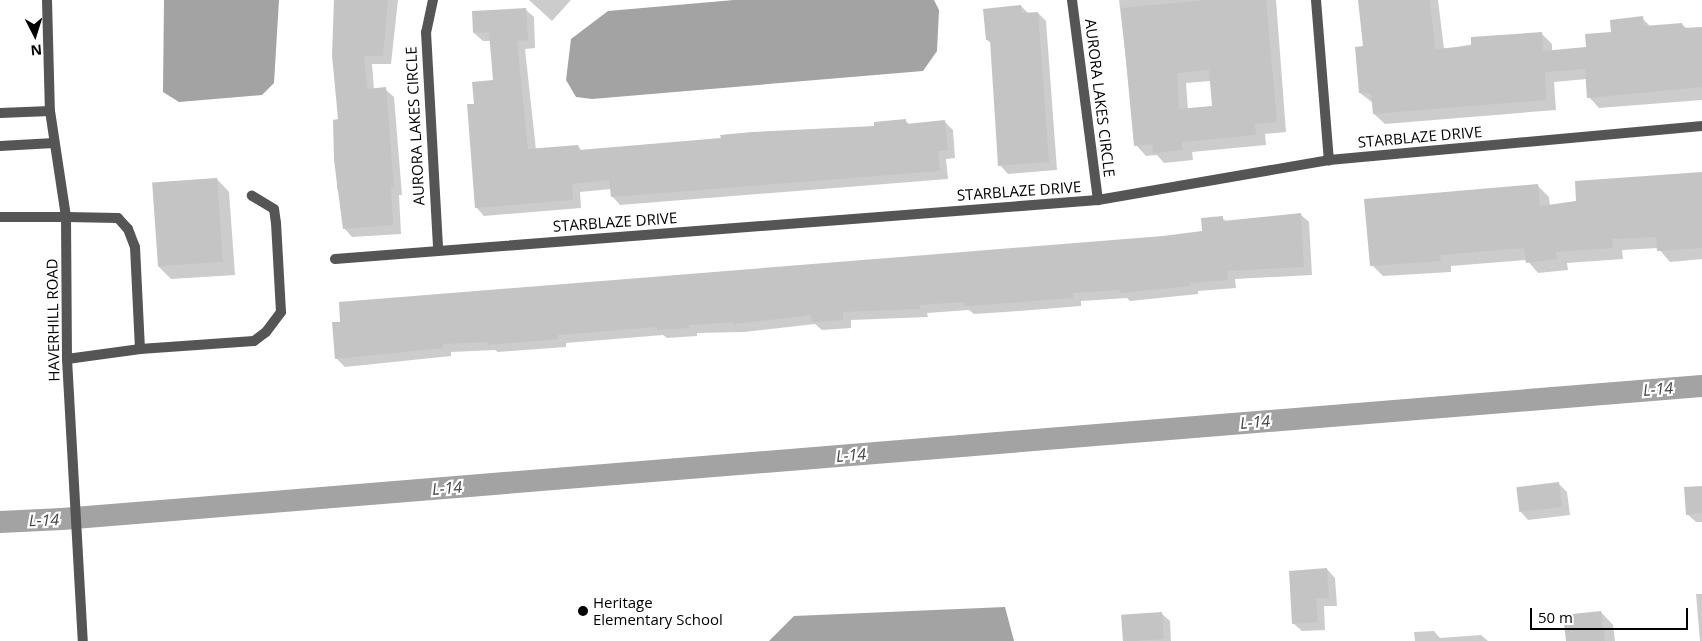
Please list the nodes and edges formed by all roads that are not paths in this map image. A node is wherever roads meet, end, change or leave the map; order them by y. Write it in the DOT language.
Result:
graph roads {
  1 [pos="47,0"];
  2 [pos="433,0"];
  3 [pos="1072,0"];
  4 [pos="1316,0"];
  5 [pos="50,111"];
  6 [pos="0,113"];
  7 [pos="1702,126"];
  8 [pos="54,143"];
  9 [pos="0,146"];
  10 [pos="1328,160"];
  11 [pos="252,196"];
  12 [pos="1098,200"];
  13 [pos="0,217"];
  14 [pos="66,217"];
  15 [pos="438,250"];
  16 [pos="335,258"];
  17 [pos="140,349"];
  18 [pos="67,359"];
  19 [pos="83,641"];
  1 -- 5 [label="street, HAVERHILL ROAD"];
  2 -- 15 [label="street, AURORA LAKES CIRCLE"];
  3 -- 12 [label="street, AURORA LAKES CIRCLE"];
  4 -- 10 [label="street"];
  5 -- 6 [label="street"];
  5 -- 8 [label="street, HAVERHILL ROAD"];
  7 -- 10 [label="street, STARBLAZE DRIVE"];
  8 -- 9 [label="street"];
  8 -- 14 [label="street, HAVERHILL ROAD"];
  10 -- 12 [label="street, STARBLAZE DRIVE"];
  11 -- 17 [label="street"];
  12 -- 15 [label="street, STARBLAZE DRIVE"];
  13 -- 14 [label="street"];
  14 -- 17 [label="street"];
  14 -- 18 [label="street, HAVERHILL ROAD"];
  15 -- 16 [label="street, STARBLAZE DRIVE"];
  17 -- 18 [label="street"];
  18 -- 19 [label="street, HAVERHILL ROAD"];
}
